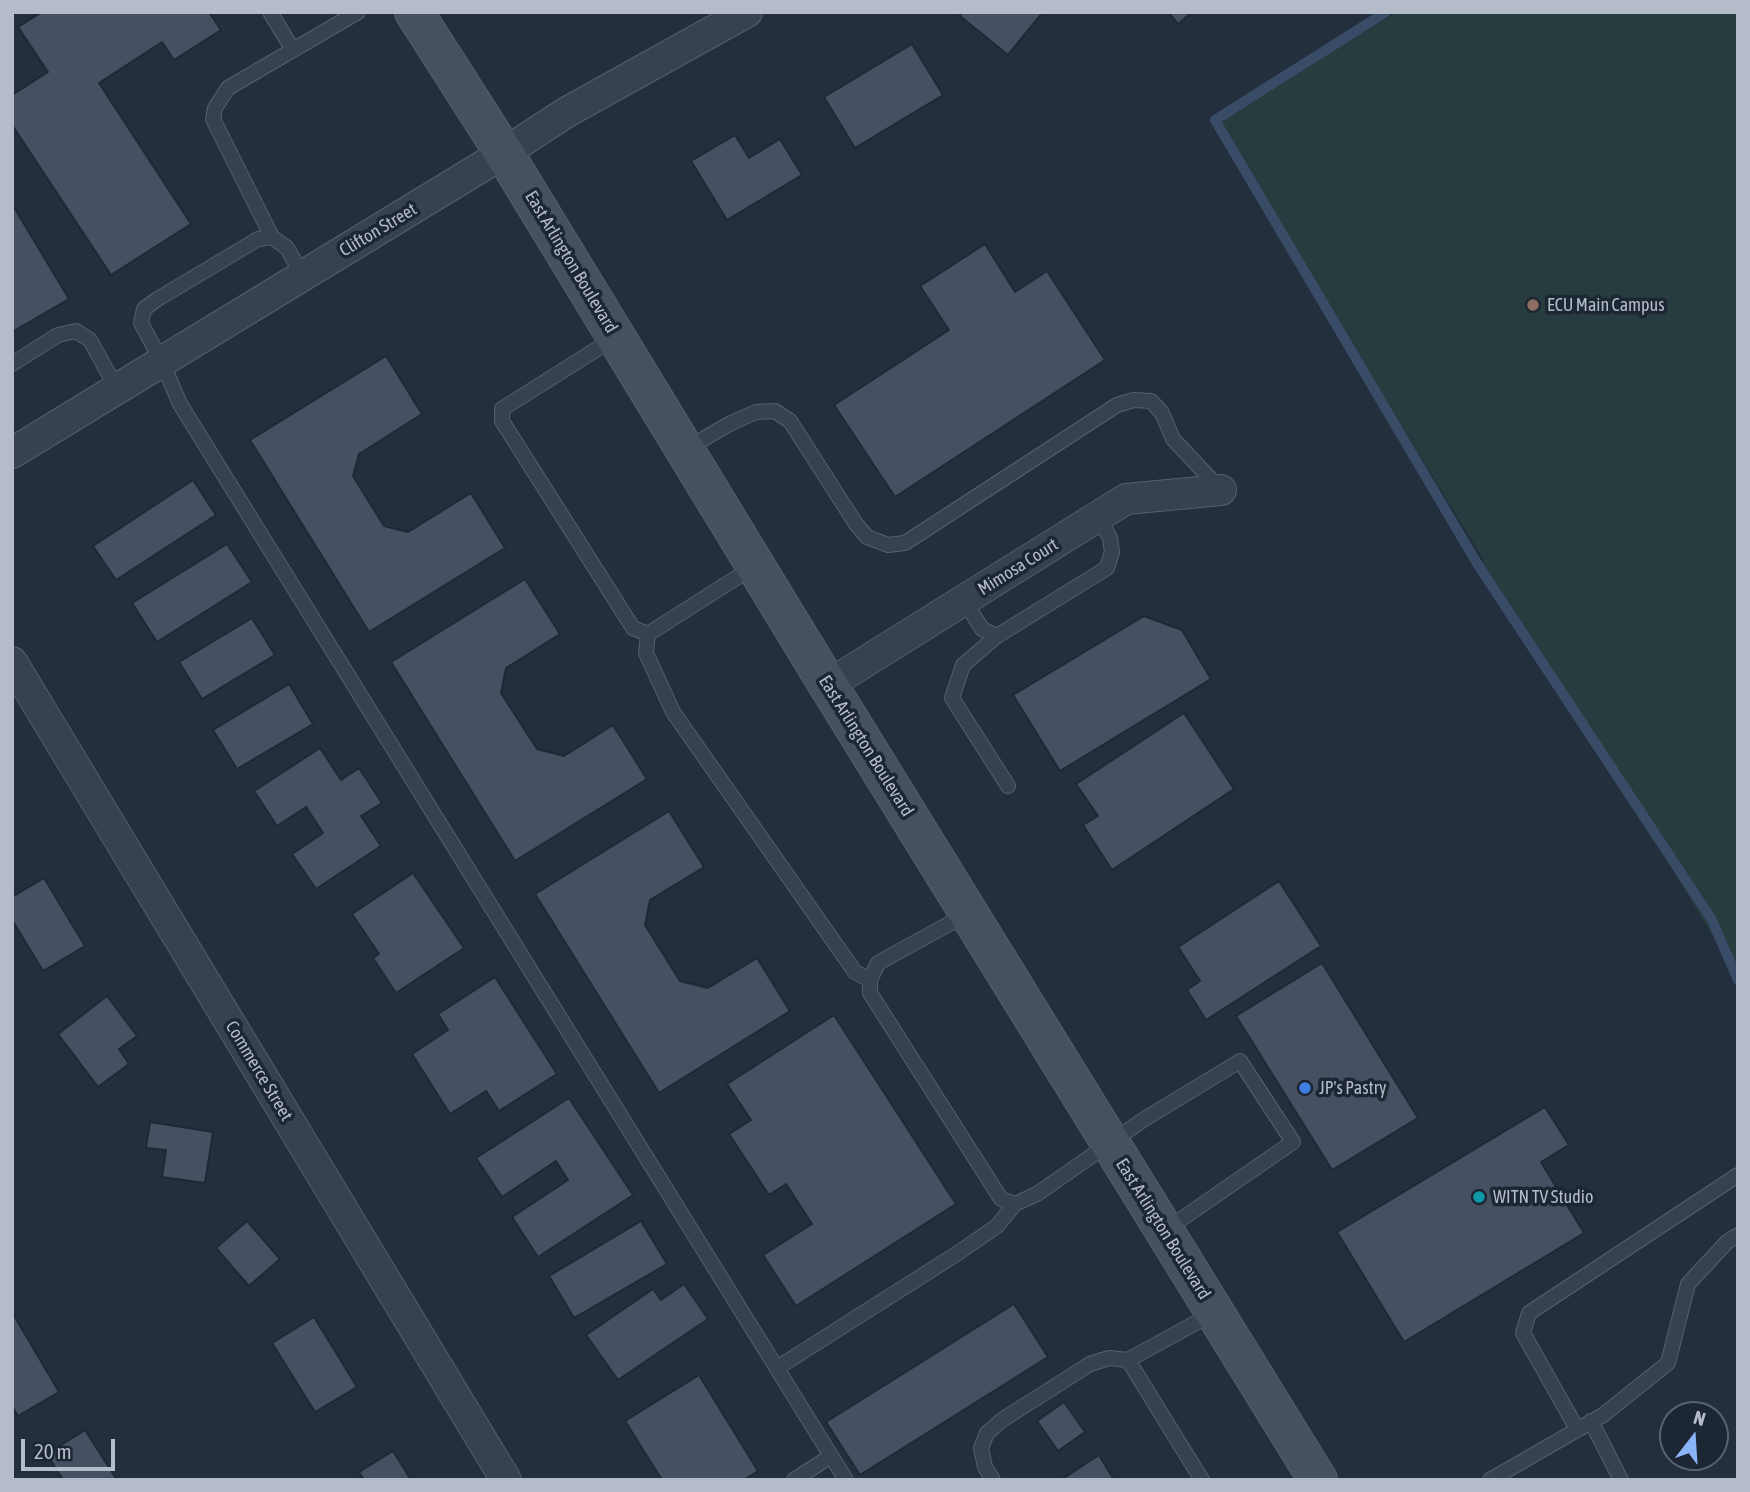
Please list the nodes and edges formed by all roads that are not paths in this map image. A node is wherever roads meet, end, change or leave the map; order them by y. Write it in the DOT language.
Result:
graph roads {
  1 [pos="270,12"];
  2 [pos="358,12"];
  3 [pos="414,12"];
  4 [pos="747,12"];
  5 [pos="293,50"];
  6 [pos="504,153"];
  7 [pos="272,237"];
  8 [pos="303,275"];
  9 [pos="616,337"];
  10 [pos="162,362"];
  11 [pos="12,364"];
  12 [pos="117,389"];
  13 [pos="685,450"];
  14 [pos="12,453"];
  15 [pos="1222,490"];
  16 [pos="1098,516"];
  17 [pos="755,566"];
  18 [pos="964,600"];
  19 [pos="648,634"];
  20 [pos="997,636"];
  21 [pos="12,662"];
  22 [pos="828,685"];
  23 [pos="1008,786"];
  24 [pos="969,913"];
  25 [pos="870,979"];
  26 [pos="1110,1142"];
  27 [pos="1738,1175"];
  28 [pos="1014,1204"];
  29 [pos="1165,1231"];
  30 [pos="1738,1235"];
  31 [pos="1215,1312"];
  32 [pos="1128,1360"];
  33 [pos="777,1368"];
  34 [pos="1591,1421"];
  35 [pos="1577,1429"];
  36 [pos="831,1456"];
  37 [pos="506,1480"];
  38 [pos="794,1480"];
  39 [pos="846,1480"];
  40 [pos="993,1480"];
  41 [pos="1202,1480"];
  42 [pos="1318,1480"];
  43 [pos="1490,1480"];
  44 [pos="1621,1480"];
  1 -- 5 [label="lane"];
  2 -- 5 [label="lane"];
  3 -- 6 [label="main road, East Arlington Boulevard"];
  4 -- 6 [label="street, Clifton Street"];
  5 -- 7 [label="lane"];
  6 -- 8 [label="street, Clifton Street"];
  6 -- 9 [label="main road, East Arlington Boulevard"];
  7 -- 8 [label="lane"];
  7 -- 10 [label="lane"];
  8 -- 10 [label="street, Clifton Street"];
  9 -- 13 [label="main road, East Arlington Boulevard"];
  9 -- 19 [label="lane"];
  10 -- 12 [label="street, Clifton Street"];
  10 -- 33 [label="lane"];
  11 -- 12 [label="lane"];
  12 -- 14 [label="street, Clifton Street"];
  13 -- 15 [label="lane"];
  13 -- 17 [label="main road, East Arlington Boulevard"];
  15 -- 16 [label="street, Mimosa Court"];
  16 -- 18 [label="street, Mimosa Court"];
  16 -- 20 [label="lane"];
  17 -- 19 [label="lane"];
  17 -- 22 [label="main road, East Arlington Boulevard"];
  18 -- 20 [label="lane"];
  18 -- 22 [label="street, Mimosa Court"];
  19 -- 25 [label="lane"];
  20 -- 23 [label="lane"];
  21 -- 37 [label="street, Commerce Street"];
  22 -- 24 [label="main road, East Arlington Boulevard"];
  24 -- 25 [label="lane"];
  24 -- 26 [label="main road, East Arlington Boulevard"];
  25 -- 28 [label="lane"];
  26 -- 28 [label="lane"];
  26 -- 29 [label="main road, East Arlington Boulevard"];
  26 -- 29 [label="lane"];
  27 -- 35 [label="lane"];
  28 -- 33 [label="lane"];
  29 -- 31 [label="main road, East Arlington Boulevard"];
  30 -- 34 [label="lane"];
  31 -- 32 [label="lane"];
  31 -- 42 [label="main road, East Arlington Boulevard"];
  32 -- 40 [label="lane"];
  32 -- 41 [label="lane"];
  33 -- 36 [label="lane"];
  34 -- 35 [label="lane"];
  34 -- 44 [label="lane"];
  35 -- 43 [label="lane"];
  36 -- 38 [label="lane"];
  36 -- 39 [label="lane"];
}
